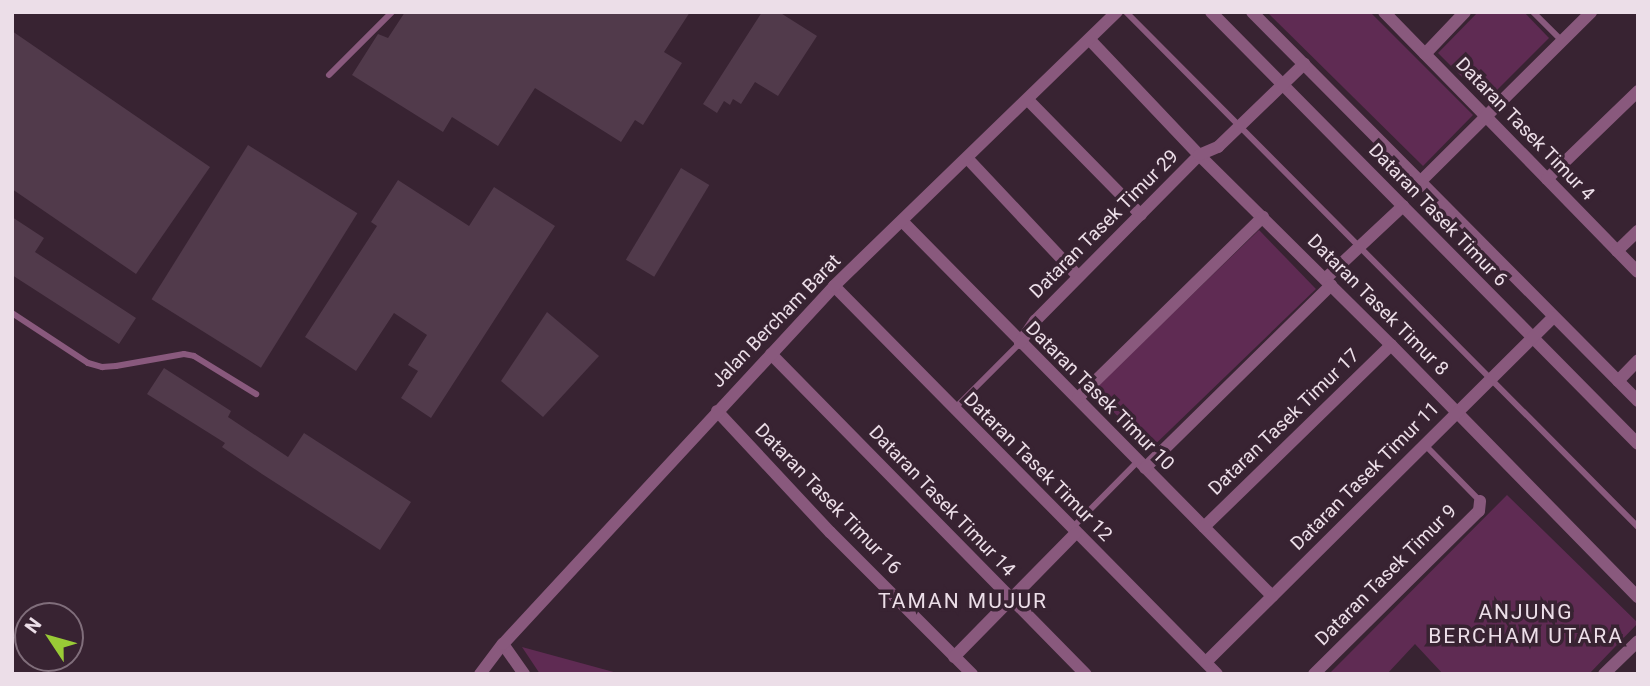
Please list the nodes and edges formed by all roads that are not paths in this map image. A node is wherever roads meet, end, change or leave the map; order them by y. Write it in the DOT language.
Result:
graph roads {
  1 [pos="392,12"];
  2 [pos="1117,12"];
  3 [pos="1126,12"];
  4 [pos="1211,12"];
  5 [pos="1252,12"];
  6 [pos="1384,12"];
  7 [pos="1465,12"];
  8 [pos="1534,12"];
  9 [pos="1591,12"];
  10 [pos="1090,40"];
  11 [pos="1562,41"];
  12 [pos="1425,54"];
  13 [pos="1304,64"];
  14 [pos="329,75"];
  15 [pos="1284,84"];
  16 [pos="1638,91"];
  17 [pos="1028,100"];
  18 [pos="1486,116"];
  19 [pos="1239,127"];
  20 [pos="1199,155"];
  21 [pos="968,159"];
  22 [pos="1547,179"];
  23 [pos="1421,181"];
  24 [pos="1403,206"];
  25 [pos="1141,215"];
  26 [pos="1263,217"];
  27 [pos="902,221"];
  28 [pos="1638,231"];
  29 [pos="1359,247"];
  30 [pos="1617,251"];
  31 [pos="1638,272"];
  32 [pos="1078,276"];
  33 [pos="1328,282"];
  34 [pos="834,286"];
  35 [pos="12,313"];
  36 [pos="1553,317"];
  37 [pos="1531,338"];
  38 [pos="1020,343"];
  39 [pos="1391,345"];
  40 [pos="771,354"];
  41 [pos="1638,360"];
  42 [pos="1489,379"];
  43 [pos="1618,381"];
  44 [pos="256,394"];
  45 [pos="1078,398"];
  46 [pos="1638,401"];
  47 [pos="954,410"];
  48 [pos="717,411"];
  49 [pos="1457,411"];
  50 [pos="1424,444"];
  51 [pos="1638,444"];
  52 [pos="1141,465"];
  53 [pos="1480,501"];
  54 [pos="1204,527"];
  55 [pos="1638,527"];
  56 [pos="1073,531"];
  57 [pos="1272,596"];
  58 [pos="1638,597"];
  59 [pos="1011,598"];
  60 [pos="1638,640"];
  61 [pos="503,644"];
  62 [pos="954,657"];
  63 [pos="1206,662"];
  64 [pos="480,674"];
  65 [pos="524,674"];
  66 [pos="972,674"];
  67 [pos="1086,674"];
  68 [pos="1217,674"];
  69 [pos="1314,674"];
  70 [pos="1604,674"];
  1 -- 14 [label="lane"];
  2 -- 10 [label="street, Jalan Bercham Barat"];
  3 -- 19 [label="lane"];
  4 -- 15 [label="street, Dataran Tasek Timur 6"];
  5 -- 13 [label="street, Dataran Tasek Timur 6"];
  6 -- 12 [label="street, Dataran Tasek Timur 4"];
  7 -- 12 [label="street"];
  8 -- 11 [label="lane"];
  9 -- 11 [label="street"];
  10 -- 17 [label="street, Jalan Bercham Barat"];
  10 -- 20 [label="street, Dataran Tasek Timur 8"];
  11 -- 18 [label="street"];
  12 -- 18 [label="street, Dataran Tasek Timur 4"];
  13 -- 15 [label="street, Dataran Tasek Timur 29"];
  13 -- 23 [label="street, Dataran Tasek Timur 6"];
  15 -- 19 [label="street, Dataran Tasek Timur 29"];
  15 -- 24 [label="street, Dataran Tasek Timur 6"];
  16 -- 22 [label="street"];
  17 -- 21 [label="street, Jalan Bercham Barat"];
  17 -- 25 [label="street"];
  18 -- 22 [label="street, Dataran Tasek Timur 4"];
  18 -- 23 [label="street"];
  19 -- 20 [label="street, Dataran Tasek Timur 29"];
  19 -- 29 [label="lane"];
  20 -- 25 [label="street, Dataran Tasek Timur 29"];
  20 -- 26 [label="street, Dataran Tasek Timur 8"];
  21 -- 27 [label="street, Jalan Bercham Barat"];
  21 -- 32 [label="street"];
  22 -- 30 [label="street, Dataran Tasek Timur 4"];
  23 -- 36 [label="street, Dataran Tasek Timur 6"];
  24 -- 29 [label="street"];
  24 -- 37 [label="street, Dataran Tasek Timur 6"];
  25 -- 32 [label="street, Dataran Tasek Timur 29"];
  26 -- 33 [label="street, Dataran Tasek Timur 8"];
  26 -- 45 [label="street"];
  27 -- 34 [label="street, Jalan Bercham Barat"];
  27 -- 38 [label="street, Dataran Tasek Timur 10"];
  28 -- 30 [label="street"];
  29 -- 33 [label="street"];
  29 -- 42 [label="lane"];
  30 -- 31 [label="street, Dataran Tasek Timur 4"];
  32 -- 38 [label="street, Dataran Tasek Timur 29"];
  33 -- 39 [label="street, Dataran Tasek Timur 8"];
  33 -- 52 [label="street"];
  34 -- 40 [label="street, Jalan Bercham Barat"];
  34 -- 47 [label="street, Dataran Tasek Timur 12"];
  35 -- 44 [label="lane"];
  36 -- 37 [label="street, Dataran Tasek Timur 11"];
  36 -- 43 [label="street, Dataran Tasek Timur 6"];
  37 -- 42 [label="street, Dataran Tasek Timur 11"];
  37 -- 51 [label="street, Dataran Tasek Timur 6"];
  38 -- 45 [label="street, Dataran Tasek Timur 10"];
  38 -- 47 [label="lane"];
  39 -- 49 [label="street, Dataran Tasek Timur 8"];
  39 -- 54 [label="street, Dataran Tasek Timur 17"];
  40 -- 48 [label="street, Jalan Bercham Barat"];
  40 -- 59 [label="street, Dataran Tasek Timur 14"];
  41 -- 43 [label="street"];
  42 -- 49 [label="street, Dataran Tasek Timur 11"];
  42 -- 55 [label="lane"];
  43 -- 46 [label="street, Dataran Tasek Timur 6"];
  45 -- 52 [label="street, Dataran Tasek Timur 10"];
  47 -- 56 [label="street, Dataran Tasek Timur 12"];
  48 -- 61 [label="street, Jalan Bercham Barat"];
  48 -- 62 [label="street, Dataran Tasek Timur 16"];
  49 -- 50 [label="street, Dataran Tasek Timur 11"];
  49 -- 58 [label="street, Dataran Tasek Timur 8"];
  50 -- 53 [label="lane"];
  50 -- 57 [label="street, Dataran Tasek Timur 11"];
  52 -- 54 [label="street, Dataran Tasek Timur 10"];
  52 -- 56 [label="lane"];
  53 -- 69 [label="street, Dataran Tasek Timur 9"];
  54 -- 57 [label="street, Dataran Tasek Timur 10"];
  56 -- 59 [label="street"];
  56 -- 63 [label="street, Dataran Tasek Timur 12"];
  57 -- 63 [label="street, Dataran Tasek Timur 11"];
  59 -- 62 [label="street"];
  59 -- 67 [label="street, Dataran Tasek Timur 14"];
  60 -- 70 [label="street"];
  61 -- 64 [label="street, Jalan Bercham Barat"];
  61 -- 65 [label="street"];
  62 -- 66 [label="street, Dataran Tasek Timur 16"];
  63 -- 68 [label="street, Dataran Tasek Timur 12"];
}
